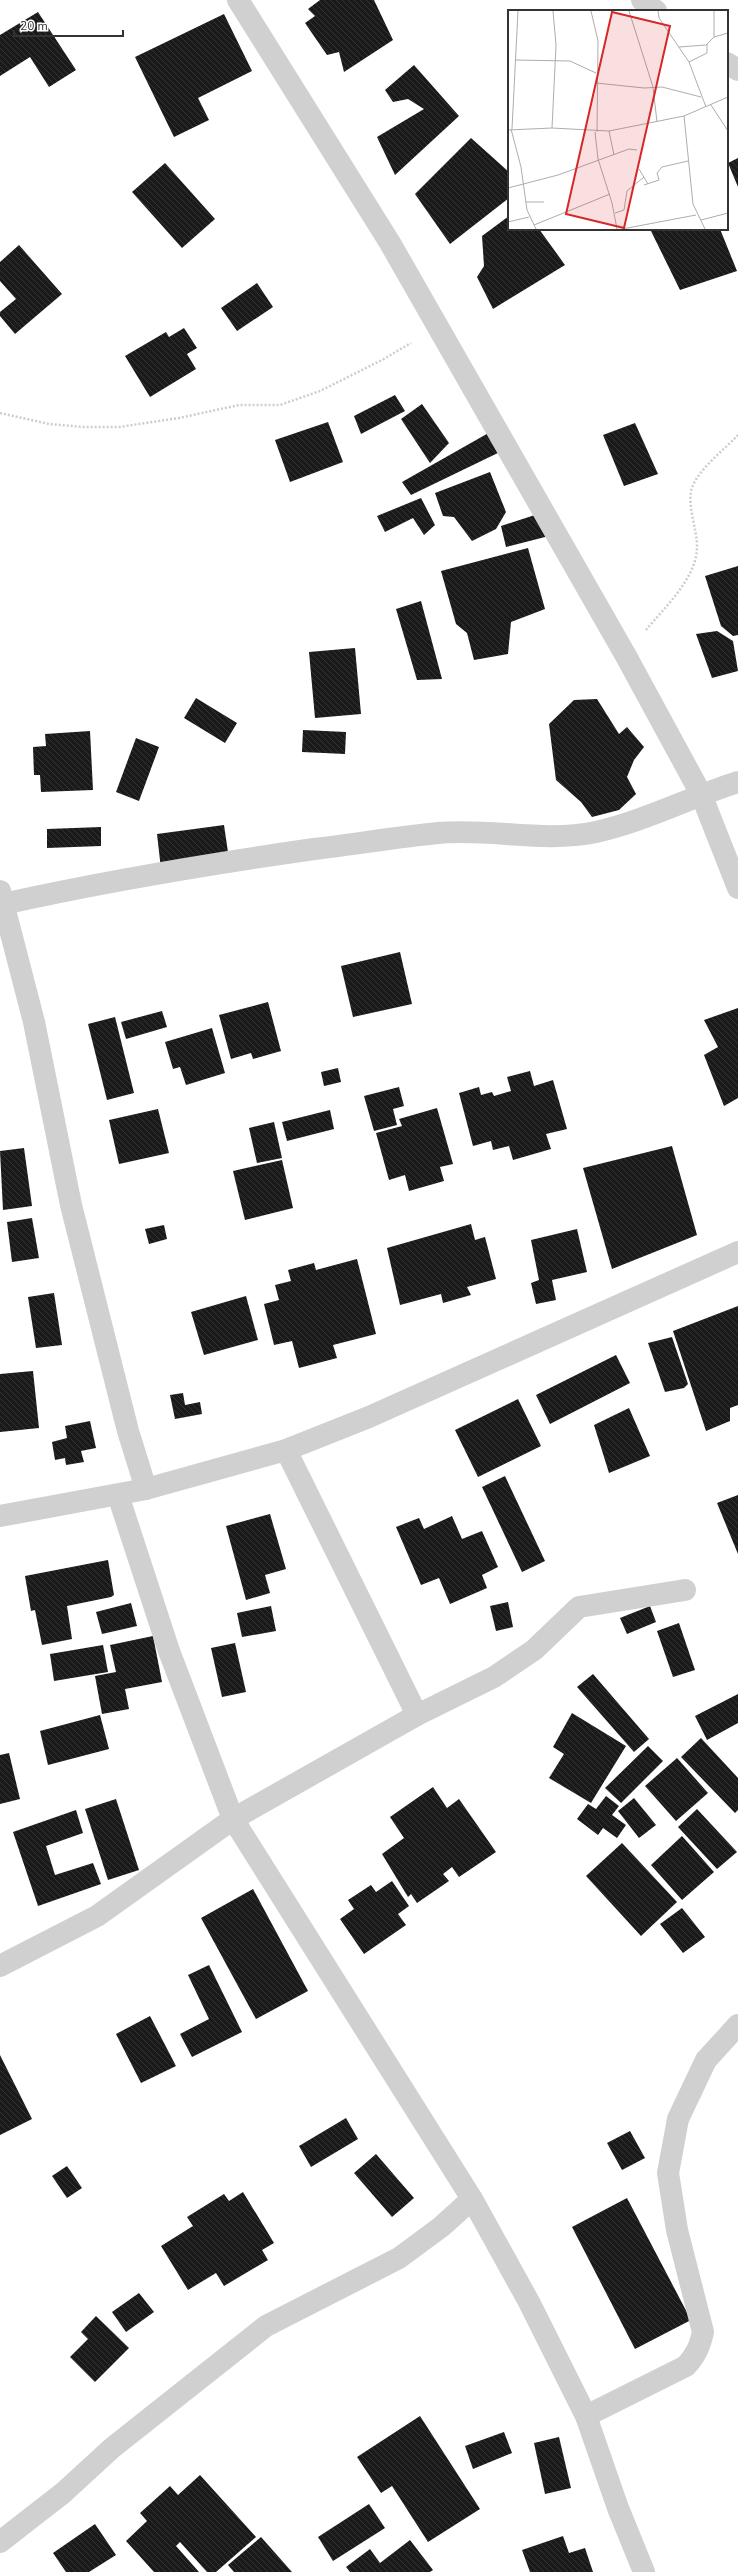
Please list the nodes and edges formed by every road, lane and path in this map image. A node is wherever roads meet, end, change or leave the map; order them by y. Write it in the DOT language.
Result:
graph roads {
  1 [pos="238,0"];
  2 [pos="642,0"];
  3 [pos="655,10"];
  4 [pos="728,64"];
  5 [pos="738,70"];
  6 [pos="438,327"];
  7 [pos="0,413"];
  8 [pos="738,435"];
  9 [pos="626,656"];
  10 [pos="738,782"];
  11 [pos="701,794"];
  12 [pos="738,888"];
  13 [pos="1,898"];
  14 [pos="738,1252"];
  15 [pos="286,1450"];
  16 [pos="146,1489"];
  17 [pos="118,1495"];
  18 [pos="0,1516"];
  19 [pos="685,1590"];
  20 [pos="417,1715"];
  21 [pos="233,1819"];
  22 [pos="0,1966"];
  23 [pos="738,2025"];
  24 [pos="472,2199"];
  25 [pos="586,2416"];
  26 [pos="0,2542"];
  27 [pos="644,2572"];
  1 -- 6 [label="street"];
  2 -- 3 [label="street"];
  4 -- 5 [label="street"];
  6 -- 7 [label="path"];
  6 -- 9 [label="street"];
  8 -- 9 [label="path"];
  9 -- 11 [label="street"];
  10 -- 11 [label="street"];
  11 -- 12 [label="street"];
  11 -- 13 [label="street"];
  13 -- 16 [label="street"];
  14 -- 15 [label="street"];
  15 -- 16 [label="street"];
  15 -- 20 [label="street"];
  16 -- 17 [label="street"];
  17 -- 18 [label="street"];
  17 -- 21 [label="street"];
  19 -- 20 [label="street"];
  20 -- 21 [label="street"];
  21 -- 22 [label="street"];
  21 -- 24 [label="street"];
  23 -- 25 [label="street"];
  24 -- 25 [label="street"];
  24 -- 26 [label="street"];
  25 -- 27 [label="street"];
}
